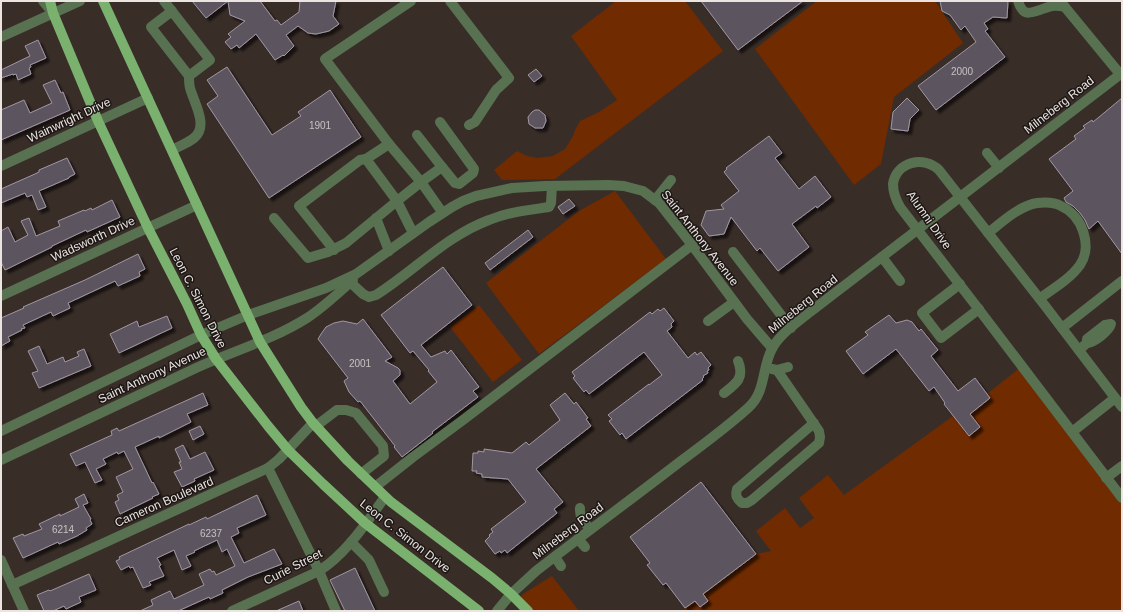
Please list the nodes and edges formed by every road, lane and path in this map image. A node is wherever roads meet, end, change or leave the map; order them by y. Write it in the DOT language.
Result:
graph roads {
  1 [pos="42,1"];
  2 [pos="50,1"];
  3 [pos="80,1"];
  4 [pos="103,1"];
  5 [pos="164,1"];
  6 [pos="411,1"];
  7 [pos="450,1"];
  8 [pos="1018,1"];
  9 [pos="1063,4"];
  10 [pos="172,11"];
  11 [pos="53,14"];
  12 [pos="1,37"];
  13 [pos="1121,73"];
  14 [pos="189,76"];
  15 [pos="148,98"];
  16 [pos="98,121"];
  17 [pos="440,122"];
  18 [pos="469,125"];
  19 [pos="417,135"];
  20 [pos="389,144"];
  21 [pos="172,150"];
  22 [pos="987,153"];
  23 [pos="366,159"];
  24 [pos="1,166"];
  25 [pos="442,167"];
  26 [pos="999,168"];
  27 [pos="671,180"];
  28 [pos="421,182"];
  29 [pos="552,186"];
  30 [pos="960,198"];
  31 [pos="655,200"];
  32 [pos="397,201"];
  33 [pos="197,205"];
  34 [pos="442,212"];
  35 [pos="274,218"];
  36 [pos="376,218"];
  37 [pos="148,228"];
  38 [pos="918,230"];
  39 [pos="413,232"];
  40 [pos="988,233"];
  41 [pos="692,245"];
  42 [pos="334,250"];
  43 [pos="389,251"];
  44 [pos="733,252"];
  45 [pos="882,257"];
  46 [pos="369,266"];
  47 [pos="900,281"];
  48 [pos="1122,281"];
  49 [pos="350,282"];
  50 [pos="960,284"];
  51 [pos="1,296"];
  52 [pos="1040,298"];
  53 [pos="734,302"];
  54 [pos="979,309"];
  55 [pos="248,315"];
  56 [pos="708,321"];
  57 [pos="791,328"];
  58 [pos="1062,328"];
  59 [pos="201,335"];
  60 [pos="260,342"];
  61 [pos="1087,343"];
  62 [pos="772,348"];
  63 [pos="1079,350"];
  64 [pos="216,360"];
  65 [pos="738,361"];
  66 [pos="788,367"];
  67 [pos="766,368"];
  68 [pos="777,370"];
  69 [pos="724,393"];
  70 [pos="1115,398"];
  71 [pos="1122,407"];
  72 [pos="814,423"];
  73 [pos="315,425"];
  74 [pos="1,430"];
  75 [pos="1072,432"];
  76 [pos="288,450"];
  77 [pos="1,460"];
  78 [pos="1122,466"];
  79 [pos="268,468"];
  80 [pos="361,474"];
  81 [pos="1106,478"];
  82 [pos="376,487"];
  83 [pos="386,497"];
  84 [pos="1122,498"];
  85 [pos="580,508"];
  86 [pos="365,523"];
  87 [pos="590,529"];
  88 [pos="578,539"];
  89 [pos="350,542"];
  90 [pos="585,547"];
  91 [pos="555,557"];
  92 [pos="1,560"];
  93 [pos="561,566"];
  94 [pos="319,571"];
  95 [pos="12,585"];
  96 [pos="384,592"];
  97 [pos="512,594"];
  98 [pos="22,610"];
  99 [pos="232,611"];
  100 [pos="336,611"];
  101 [pos="479,611"];
  102 [pos="497,611"];
  103 [pos="528,611"];
  1 -- 11 [label="street"];
  2 -- 11 [label="main road, Leon C. Simon Drive"];
  3 -- 11 [label="street"];
  4 -- 15 [label="main road, Leon C. Simon Drive"];
  5 -- 10 [label="street"];
  6 -- 20 [label="street"];
  7 -- 18 [label="street"];
  8 -- 9 [label="street"];
  9 -- 13 [label="street"];
  10 -- 14 [label="street"];
  10 -- 14 [label="street"];
  11 -- 12 [label="street"];
  11 -- 16 [label="main road, Leon C. Simon Drive"];
  13 -- 26 [label="street, Milneberg Road"];
  14 -- 21 [label="street"];
  15 -- 16 [label="street, Wainwright Drive"];
  15 -- 21 [label="main road, Leon C. Simon Drive"];
  16 -- 24 [label="street, Wainwright Drive"];
  16 -- 37 [label="main road, Leon C. Simon Drive"];
  17 -- 25 [label="street"];
  19 -- 25 [label="street"];
  20 -- 23 [label="street"];
  20 -- 28 [label="street"];
  21 -- 33 [label="main road, Leon C. Simon Drive"];
  22 -- 26 [label="street"];
  23 -- 32 [label="street"];
  23 -- 42 [label="street"];
  25 -- 28 [label="street"];
  26 -- 30 [label="street, Milneberg Road"];
  27 -- 31 [label="street"];
  28 -- 32 [label="street"];
  28 -- 34 [label="street"];
  29 -- 31 [label="street, Saint Anthony Avenue"];
  29 -- 34 [label="street, Saint Anthony Avenue"];
  29 -- 49 [label="street"];
  30 -- 38 [label="street, Milneberg Road"];
  30 -- 38 [label="street, Alumni Drive"];
  30 -- 40 [label="street, Alumni Drive"];
  31 -- 41 [label="street, Saint Anthony Avenue"];
  32 -- 36 [label="street"];
  32 -- 39 [label="street"];
  33 -- 37 [label="street, Wadsworth Drive"];
  33 -- 55 [label="main road, Leon C. Simon Drive"];
  34 -- 39 [label="street, Saint Anthony Avenue"];
  35 -- 42 [label="street"];
  36 -- 42 [label="street"];
  36 -- 43 [label="street"];
  37 -- 51 [label="street, Wadsworth Drive"];
  37 -- 59 [label="main road, Leon C. Simon Drive"];
  38 -- 45 [label="street, Milneberg Road"];
  38 -- 50 [label="street, Alumni Drive"];
  39 -- 43 [label="street, Saint Anthony Avenue"];
  40 -- 52 [label="street, Alumni Drive"];
  40 -- 52 [label="street"];
  41 -- 53 [label="street, Saint Anthony Avenue"];
  41 -- 82 [label="street"];
  43 -- 46 [label="street, Saint Anthony Avenue"];
  44 -- 57 [label="street"];
  45 -- 47 [label="street"];
  45 -- 57 [label="street, Milneberg Road"];
  46 -- 49 [label="street, Saint Anthony Avenue"];
  46 -- 55 [label="street, Saint Anthony Avenue"];
  48 -- 58 [label="street"];
  49 -- 60 [label="street, Saint Anthony Avenue"];
  50 -- 54 [label="street, Alumni Drive"];
  50 -- 54 [label="street"];
  52 -- 58 [label="street, Alumni Drive"];
  53 -- 56 [label="street"];
  53 -- 62 [label="street, Saint Anthony Avenue"];
  54 -- 75 [label="street, Alumni Drive"];
  55 -- 59 [label="street, Saint Anthony Avenue"];
  55 -- 60 [label="main road, Leon C. Simon Drive"];
  57 -- 62 [label="street, Milneberg Road"];
  58 -- 63 [label="street, Alumni Drive"];
  59 -- 64 [label="main road, Leon C. Simon Drive"];
  59 -- 74 [label="street, Saint Anthony Avenue"];
  60 -- 64 [label="street, Saint Anthony Avenue"];
  60 -- 73 [label="main road, Leon C. Simon Drive"];
  61 -- 63 [label="street"];
  62 -- 67 [label="street, Milneberg Road"];
  63 -- 70 [label="street, Alumni Drive"];
  64 -- 76 [label="main road, Leon C. Simon Drive"];
  64 -- 77 [label="street, Saint Anthony Avenue"];
  65 -- 69 [label="street"];
  66 -- 68 [label="street"];
  67 -- 68 [label="street"];
  67 -- 87 [label="street, Milneberg Road"];
  68 -- 72 [label="street"];
  70 -- 71 [label="street, Alumni Drive"];
  70 -- 75 [label="street"];
  72 -- 72 [label="street"];
  73 -- 76 [label="street, Cameron Boulevard"];
  73 -- 80 [label="main road, Leon C. Simon Drive"];
  73 -- 80 [label="street, Cameron Boulevard"];
  75 -- 81 [label="street, Alumni Drive"];
  76 -- 79 [label="street, Cameron Boulevard"];
  76 -- 86 [label="main road, Leon C. Simon Drive"];
  78 -- 81 [label="street"];
  79 -- 94 [label="street"];
  79 -- 95 [label="street, Cameron Boulevard"];
  80 -- 82 [label="main road, Leon C. Simon Drive"];
  81 -- 84 [label="street, Alumni Drive"];
  82 -- 83 [label="main road, Leon C. Simon Drive"];
  83 -- 86 [label="street, Curie Street"];
  83 -- 97 [label="main road, Leon C. Simon Drive"];
  85 -- 87 [label="street"];
  86 -- 89 [label="street, Curie Street"];
  86 -- 101 [label="main road, Leon C. Simon Drive"];
  87 -- 88 [label="street, Milneberg Road"];
  88 -- 90 [label="street"];
  88 -- 91 [label="street, Milneberg Road"];
  89 -- 94 [label="street, Curie Street"];
  89 -- 96 [label="street"];
  91 -- 93 [label="street"];
  91 -- 97 [label="street, Milneberg Road"];
  92 -- 95 [label="street"];
  94 -- 99 [label="street, Curie Street"];
  94 -- 100 [label="street"];
  95 -- 98 [label="street"];
  97 -- 102 [label="street, Milneberg Road"];
  97 -- 103 [label="main road, Leon C. Simon Drive"];
}
